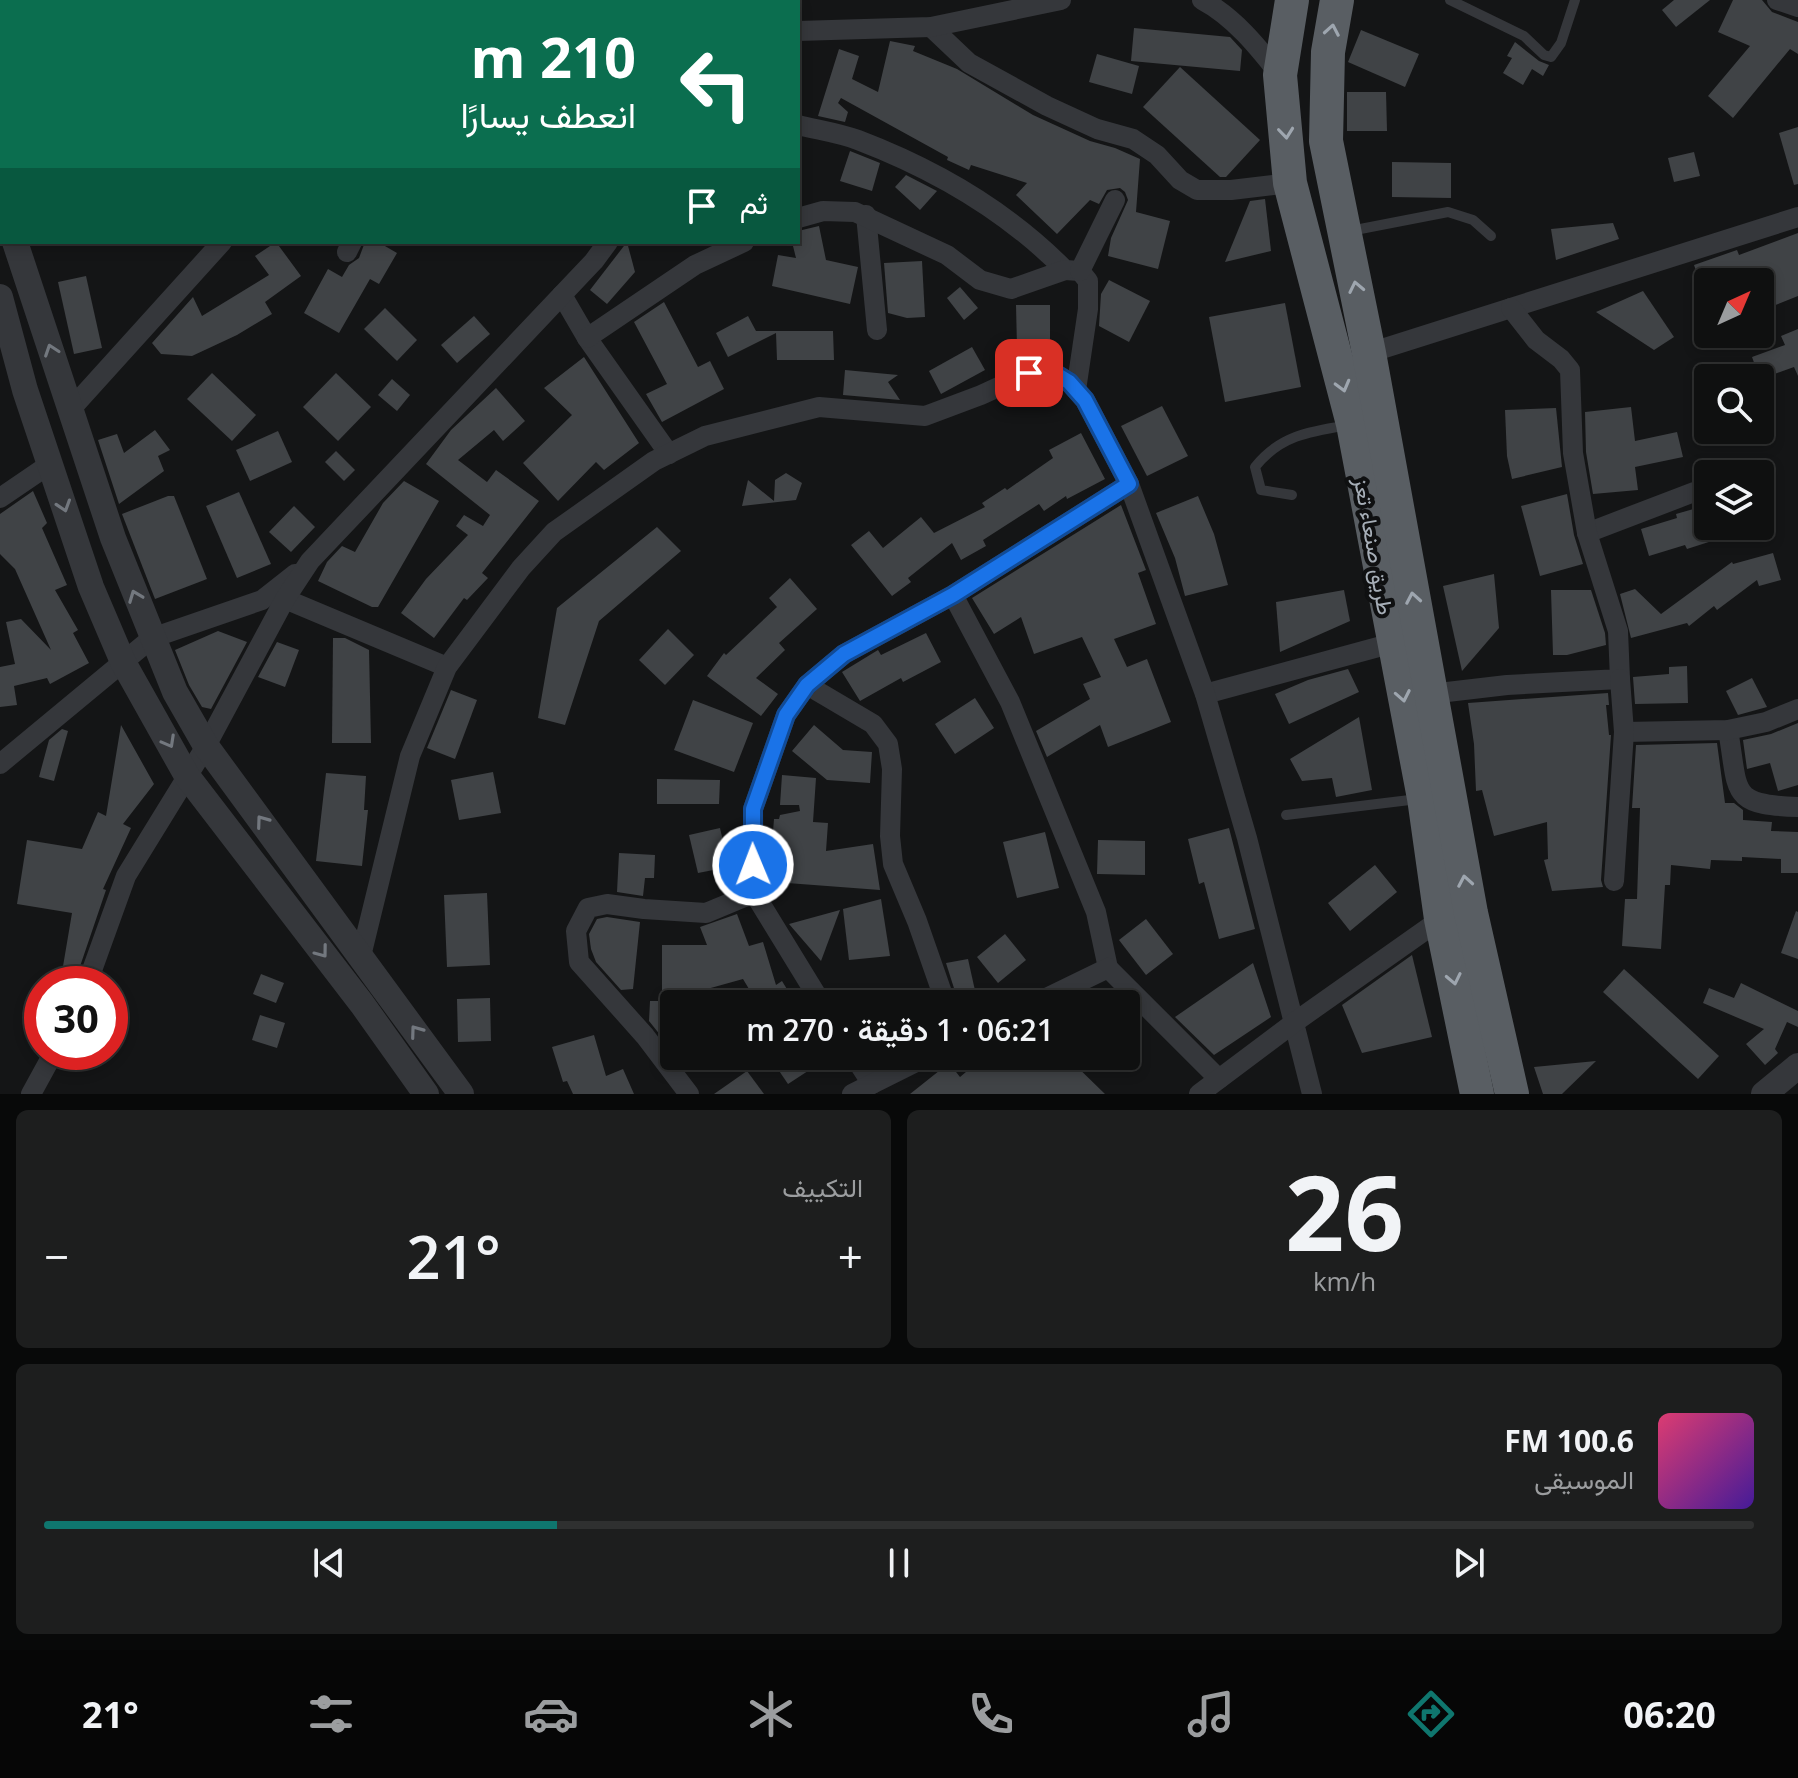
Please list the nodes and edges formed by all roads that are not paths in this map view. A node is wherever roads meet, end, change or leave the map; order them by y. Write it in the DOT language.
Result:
graph roads {
  1 [pos="1061,0"];
  2 [pos="1202,0"];
  3 [pos="1292,0"];
  4 [pos="1337,0"];
  5 [pos="1450,0"];
  6 [pos="1575,0"];
  7 [pos="1777,0"];
  8 [pos="1798,7"];
  9 [pos="931,27"];
  10 [pos="800,31"];
  11 [pos="1280,75"];
  12 [pos="800,125"];
  13 [pos="1290,183"];
  14 [pos="1115,200"];
  15 [pos="866,215"];
  16 [pos="800,217"];
  17 [pos="1798,217"];
  18 [pos="1345,233"];
  19 [pos="1491,236"];
  20 [pos="16,244"];
  21 [pos="220,244"];
  22 [pos="607,244"];
  23 [pos="740,244"];
  24 [pos="1072,270"];
  25 [pos="562,295"];
  26 [pos="0,297"];
  27 [pos="1511,308"];
  28 [pos="877,330"];
  29 [pos="587,338"];
  30 [pos="1369,353"];
  31 [pos="1076,390"];
  32 [pos="71,409"];
  33 [pos="1353,424"];
  34 [pos="669,454"];
  35 [pos="50,464"];
  36 [pos="1129,484"];
  37 [pos="1694,492"];
  38 [pos="1292,495"];
  39 [pos="0,498"];
  40 [pos="1587,533"];
  41 [pos="310,561"];
  42 [pos="953,595"];
  43 [pos="285,599"];
  44 [pos="152,638"];
  45 [pos="1393,643"];
  46 [pos="123,662"];
  47 [pos="447,667"];
  48 [pos="1620,679"];
  49 [pos="807,685"];
  50 [pos="1205,694"];
  51 [pos="1430,694"];
  52 [pos="1798,709"];
  53 [pos="1728,730"];
  54 [pos="1624,732"];
  55 [pos="206,746"];
  56 [pos="0,764"];
  57 [pos="187,776"];
  58 [pos="1424,798"];
  59 [pos="1798,807"];
  60 [pos="1286,815"];
  61 [pos="1614,881"];
  62 [pos="754,893"];
  63 [pos="1441,919"];
  64 [pos="361,956"];
  65 [pos="94,966"];
  66 [pos="1108,968"];
  67 [pos="813,990"];
  68 [pos="941,990"];
  69 [pos="1063,990"];
  70 [pos="1295,1022"];
  71 [pos="1798,1066"];
  72 [pos="44,1070"];
  73 [pos="863,1070"];
  74 [pos="900,1070"];
  75 [pos="1219,1079"];
  76 [pos="872,1084"];
  77 [pos="31,1094"];
  78 [pos="426,1094"];
  79 [pos="461,1094"];
  80 [pos="689,1094"];
  81 [pos="852,1094"];
  82 [pos="1199,1094"];
  83 [pos="1312,1094"];
  84 [pos="1477,1094"];
  85 [pos="1512,1094"];
  86 [pos="1764,1094"];
  1 -- 9 [label="street"];
  2 -- 11 [label="street"];
  3 -- 11 [label="highway, طريق صنعاء تعز"];
  18 -- 4 [label="highway, طريق صنعاء تعز, one-way"];
  5 -- 6 [label="lane"];
  7 -- 8 [label="street"];
  9 -- 10 [label="street"];
  9 -- 13 [label="street"];
  11 -- 13 [label="highway, طريق صنعاء تعز, one-way"];
  12 -- 24 [label="street"];
  13 -- 33 [label="highway, طريق صنعاء تعز, one-way"];
  14 -- 24 [label="street"];
  15 -- 16 [label="street"];
  15 -- 24 [label="street"];
  15 -- 28 [label="street"];
  17 -- 27 [label="street"];
  18 -- 19 [label="lane"];
  30 -- 18 [label="highway, طريق صنعاء تعز, one-way"];
  32 -- 20 [label="street, one-way"];
  21 -- 32 [label="street"];
  22 -- 25 [label="street"];
  23 -- 29 [label="street"];
  24 -- 31 [label="street"];
  25 -- 29 [label="street"];
  25 -- 41 [label="street"];
  26 -- 35 [label="street"];
  27 -- 30 [label="street"];
  27 -- 40 [label="street"];
  29 -- 34 [label="street"];
  51 -- 30 [label="highway, طريق صنعاء تعز, one-way"];
  31 -- 34 [label="street"];
  31 -- 36 [label="street"];
  44 -- 32 [label="street, one-way"];
  33 -- 38 [label="lane"];
  33 -- 45 [label="highway, طريق صنعاء تعز"];
  34 -- 47 [label="street"];
  35 -- 39 [label="street"];
  35 -- 46 [label="street, one-way"];
  36 -- 42 [label="street"];
  36 -- 50 [label="street"];
  37 -- 40 [label="street"];
  40 -- 48 [label="street"];
  41 -- 43 [label="street"];
  41 -- 44 [label="street"];
  42 -- 49 [label="street"];
  42 -- 66 [label="street"];
  43 -- 47 [label="street"];
  43 -- 55 [label="street"];
  44 -- 46 [label="street"];
  44 -- 55 [label="street"];
  45 -- 50 [label="street"];
  45 -- 58 [label="highway, طريق صنعاء تعز, one-way"];
  46 -- 56 [label="street"];
  46 -- 57 [label="street, one-way"];
  47 -- 64 [label="street"];
  48 -- 51 [label="street"];
  48 -- 54 [label="street"];
  49 -- 62 [label="street"];
  49 -- 68 [label="street"];
  50 -- 70 [label="street"];
  85 -- 51 [label="highway, طريق صنعاء تعز, one-way"];
  52 -- 53 [label="street"];
  53 -- 54 [label="street"];
  53 -- 59 [label="street"];
  54 -- 61 [label="street"];
  55 -- 57 [label="street"];
  64 -- 55 [label="street, one-way"];
  57 -- 65 [label="street"];
  57 -- 78 [label="street, one-way"];
  58 -- 60 [label="lane"];
  58 -- 63 [label="highway, طريق صنعاء تعز"];
  62 -- 67 [label="street"];
  62 -- 80 [label="street"];
  63 -- 70 [label="street"];
  63 -- 84 [label="highway, طريق صنعاء تعز, one-way"];
  79 -- 64 [label="street, one-way"];
  66 -- 69 [label="street"];
  66 -- 75 [label="street"];
  70 -- 75 [label="street"];
  70 -- 83 [label="street"];
  71 -- 86 [label="street"];
  72 -- 77 [label="street"];
  73 -- 76 [label="street"];
  74 -- 76 [label="street"];
  75 -- 82 [label="street"];
  76 -- 81 [label="street"];
}
